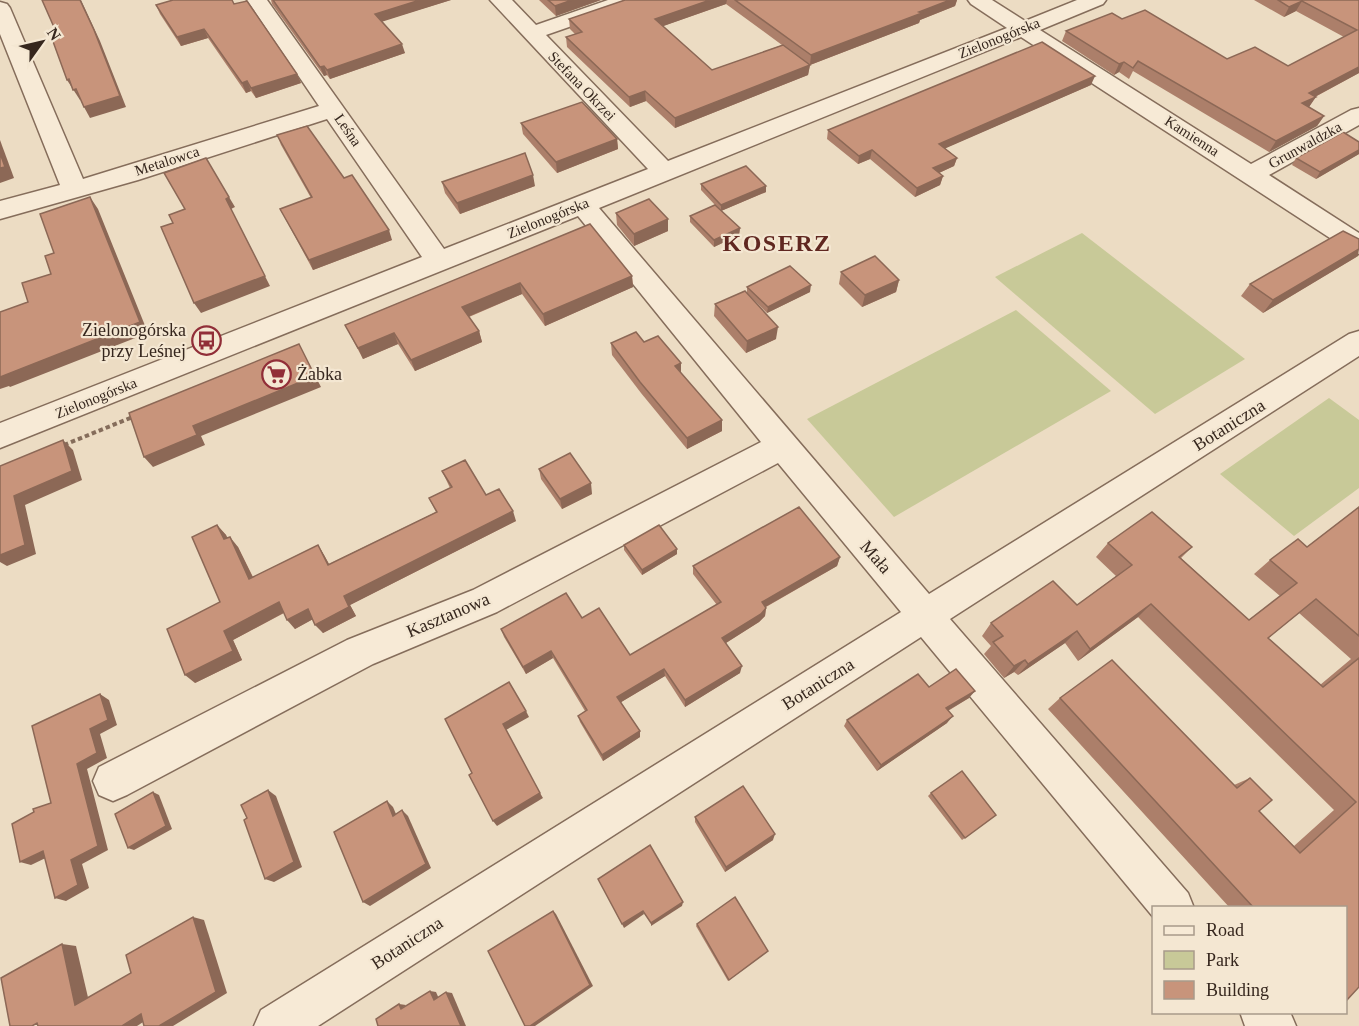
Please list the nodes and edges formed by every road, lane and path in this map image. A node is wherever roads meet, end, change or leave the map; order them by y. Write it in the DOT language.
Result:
graph roads {
  1 [pos="257,0"];
  2 [pos="500,0"];
  3 [pos="628,0"];
  4 [pos="978,0"];
  5 [pos="1096,0"];
  6 [pos="0,10"];
  7 [pos="1024,29"];
  8 [pos="532,33"];
  9 [pos="333,109"];
  10 [pos="1359,115"];
  11 [pos="664,171"];
  12 [pos="1251,175"];
  13 [pos="74,189"];
  14 [pos="582,204"];
  15 [pos="0,210"];
  16 [pos="1359,245"];
  17 [pos="438,261"];
  18 [pos="1359,342"];
  19 [pos="0,436"];
  20 [pos="782,446"];
  21 [pos="927,616"];
  22 [pos="113,781"];
  23 [pos="1171,906"];
  24 [pos="1264,1014"];
  25 [pos="277,1026"];
  26 [pos="1273,1026"];
  1 -- 9 [label="street, Leśna"];
  2 -- 8 [label="street, Stefana Okrzei"];
  3 -- 8 [label="street"];
  4 -- 7 [label="street, Kamienna"];
  5 -- 7 [label="street, Zielonogórska"];
  6 -- 13 [label="street"];
  7 -- 11 [label="street, Zielonogórska"];
  7 -- 12 [label="street, Kamienna"];
  8 -- 11 [label="street, Stefana Okrzei"];
  9 -- 13 [label="street, Metalowca"];
  9 -- 17 [label="street, Leśna"];
  10 -- 12 [label="street, Grunwaldzka"];
  11 -- 14 [label="street, Zielonogórska"];
  12 -- 16 [label="street, Kamienna"];
  13 -- 15 [label="street, Metalowca"];
  14 -- 17 [label="street, Zielonogórska"];
  14 -- 20 [label="street, Mała"];
  17 -- 19 [label="street, Zielonogórska"];
  18 -- 21 [label="street, Botaniczna"];
  20 -- 21 [label="street, Mała"];
  20 -- 22 [label="street, Kasztanowa"];
  21 -- 23 [label="street, Mała"];
  21 -- 25 [label="street, Botaniczna"];
  24 -- 26 [label="street"];
}
